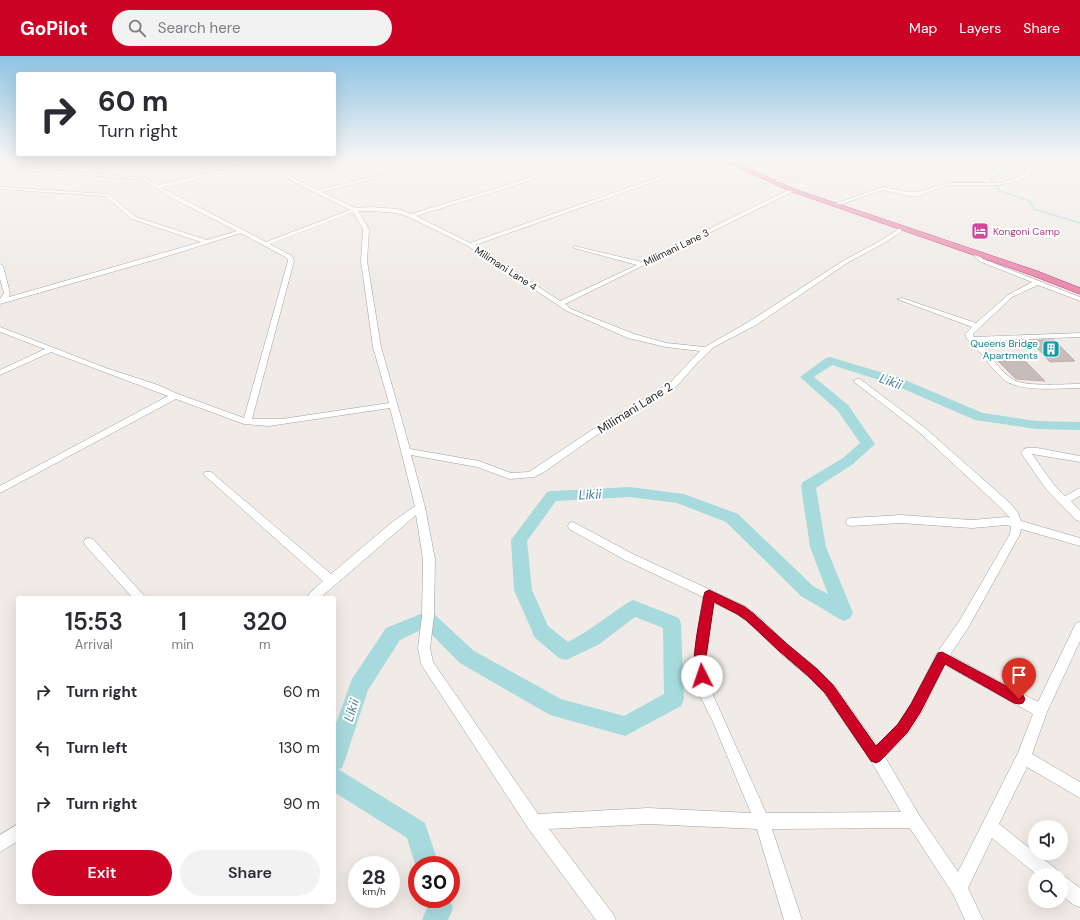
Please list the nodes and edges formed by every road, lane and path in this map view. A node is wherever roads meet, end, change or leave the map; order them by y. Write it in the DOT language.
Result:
graph roads {
  1 [pos="111,199"];
  2 [pos="179,199"];
  3 [pos="332,199"];
  4 [pos="465,199"];
  5 [pos="600,199"];
  6 [pos="773,199"];
  7 [pos="818,199"];
  8 [pos="850,199"];
  9 [pos="834,205"];
  10 [pos="354,210"];
  11 [pos="411,216"];
  12 [pos="901,228"];
  13 [pos="242,231"];
  14 [pos="207,242"];
  15 [pos="265,244"];
  16 [pos="470,245"];
  17 [pos="576,247"];
  18 [pos="975,253"];
  19 [pos="642,264"];
  20 [pos="0,266"];
  21 [pos="1038,282"];
  22 [pos="1080,291"];
  23 [pos="900,299"];
  24 [pos="1080,299"];
  25 [pos="0,302"];
  26 [pos="560,304"];
  27 [pos="977,326"];
  28 [pos="0,329"];
  29 [pos="1080,335"];
  30 [pos="971,340"];
  31 [pos="705,349"];
  32 [pos="52,350"];
  33 [pos="0,373"];
  34 [pos="857,381"];
  35 [pos="1080,386"];
  36 [pos="175,396"];
  37 [pos="394,405"];
  38 [pos="247,422"];
  39 [pos="406,452"];
  40 [pos="1080,459"];
  41 [pos="208,474"];
  42 [pos="0,490"];
  43 [pos="1080,492"];
  44 [pos="1063,501"];
  45 [pos="420,507"];
  46 [pos="1080,517"];
  47 [pos="852,522"];
  48 [pos="1017,524"];
  49 [pos="573,526"];
  50 [pos="89,542"];
  51 [pos="1080,542"];
  52 [pos="331,581"];
  53 [pos="709,595"];
  54 [pos="138,596"];
  55 [pos="314,596"];
  56 [pos="1080,627"];
  57 [pos="942,657"];
  58 [pos="1041,711"];
  59 [pos="876,756"];
  60 [pos="1024,756"];
  61 [pos="1080,790"];
  62 [pos="914,820"];
  63 [pos="762,821"];
  64 [pos="534,822"];
  65 [pos="989,826"];
  66 [pos="16,833"];
  67 [pos="0,844"];
  68 [pos="1041,868"];
  69 [pos="960,888"];
  70 [pos="1068,890"];
  71 [pos="1080,899"];
  72 [pos="607,920"];
  73 [pos="794,920"];
  74 [pos="974,920"];
  1 -- 14 [label="street"];
  2 -- 13 [label="street"];
  3 -- 10 [label="street"];
  4 -- 11 [label="street"];
  5 -- 16 [label="street, Milimani Lane 4"];
  6 -- 19 [label="street, Milimani Lane 3"];
  7 -- 9 [label="highway"];
  8 -- 9 [label="street"];
  9 -- 12 [label="highway"];
  10 -- 11 [label="street"];
  10 -- 15 [label="street"];
  10 -- 37 [label="street"];
  11 -- 16 [label="street"];
  12 -- 18 [label="highway"];
  12 -- 31 [label="street, Milimani Lane 2"];
  13 -- 14 [label="street"];
  13 -- 15 [label="street"];
  14 -- 25 [label="street"];
  15 -- 38 [label="street"];
  16 -- 26 [label="street, Milimani Lane 4"];
  17 -- 19 [label="street"];
  18 -- 21 [label="street"];
  18 -- 22 [label="highway"];
  19 -- 26 [label="street, Milimani Lane 3"];
  20 -- 25 [label="street"];
  21 -- 24 [label="street"];
  21 -- 27 [label="street"];
  23 -- 27 [label="street"];
  26 -- 31 [label="street, Milimani Lane 4"];
  27 -- 30 [label="street"];
  28 -- 32 [label="street"];
  29 -- 30 [label="street"];
  30 -- 35 [label="street"];
  31 -- 39 [label="street, Milimani Lane 2"];
  32 -- 33 [label="street"];
  32 -- 36 [label="street"];
  34 -- 48 [label="street"];
  36 -- 38 [label="street"];
  36 -- 42 [label="street"];
  37 -- 38 [label="street"];
  37 -- 39 [label="street"];
  39 -- 45 [label="street"];
  40 -- 44 [label="street"];
  41 -- 52 [label="street"];
  43 -- 44 [label="street"];
  44 -- 46 [label="street"];
  45 -- 52 [label="street"];
  45 -- 64 [label="street"];
  47 -- 48 [label="street"];
  48 -- 51 [label="street"];
  48 -- 57 [label="street"];
  49 -- 53 [label="street"];
  50 -- 54 [label="street"];
  52 -- 55 [label="street"];
  53 -- 59 [label="street"];
  53 -- 63 [label="street"];
  56 -- 58 [label="street"];
  57 -- 58 [label="street"];
  57 -- 59 [label="street"];
  58 -- 60 [label="street"];
  59 -- 62 [label="street"];
  60 -- 61 [label="street"];
  60 -- 65 [label="street"];
  62 -- 63 [label="street"];
  62 -- 69 [label="street"];
  63 -- 64 [label="street"];
  63 -- 73 [label="street"];
  64 -- 72 [label="street"];
  65 -- 68 [label="street"];
  65 -- 69 [label="street"];
  66 -- 67 [label="street"];
  69 -- 74 [label="street"];
  70 -- 71 [label="street"];
}
